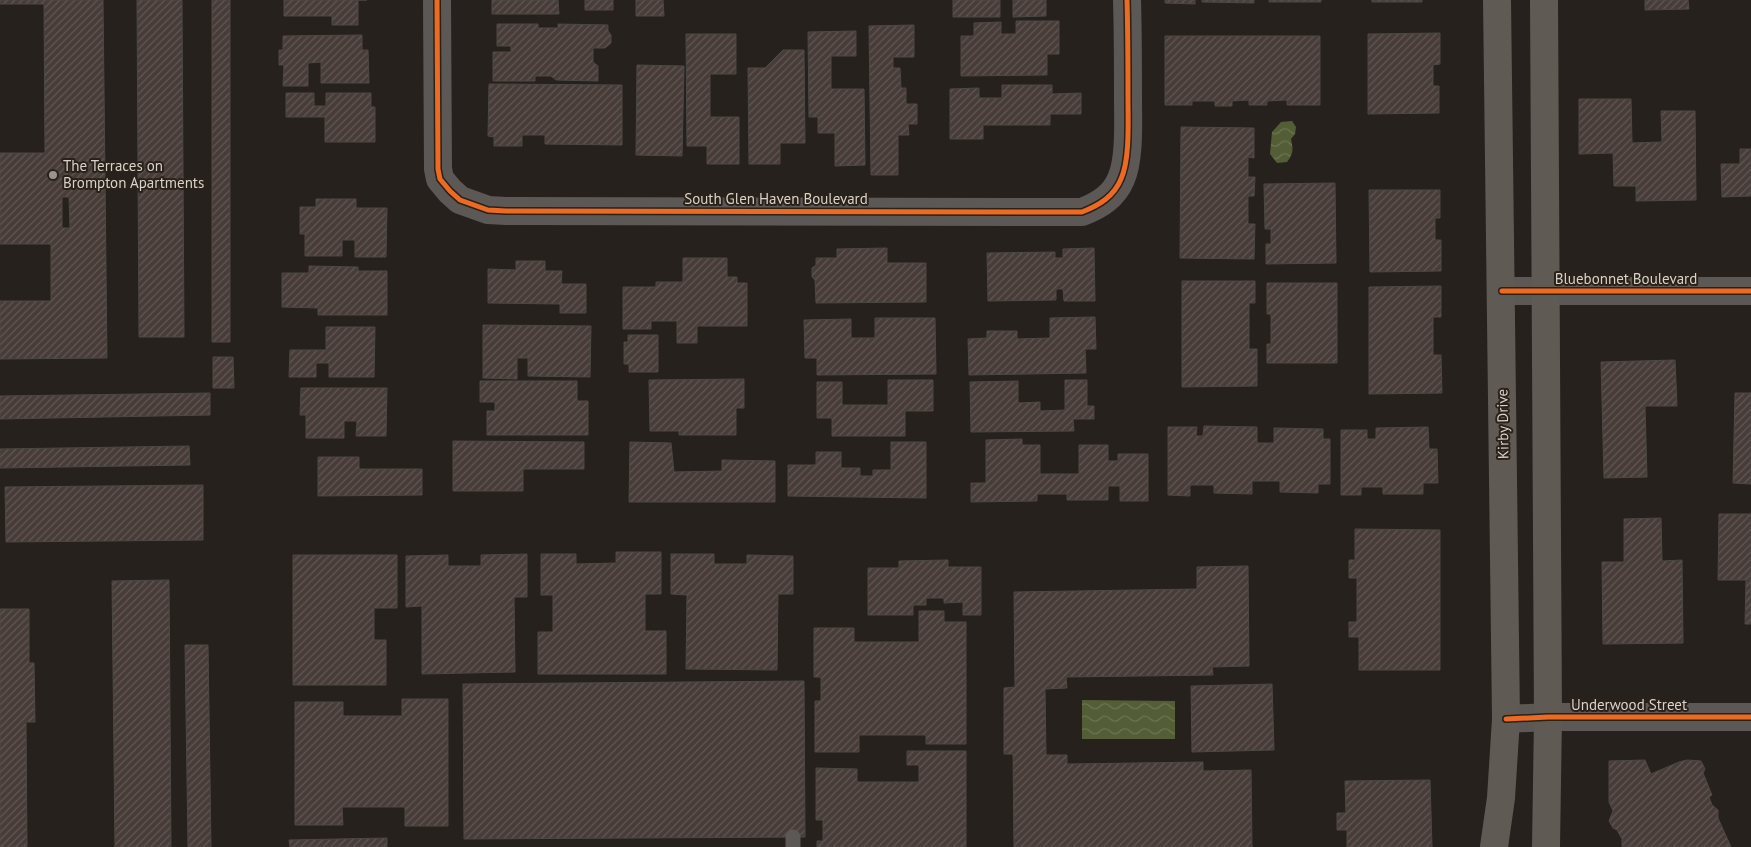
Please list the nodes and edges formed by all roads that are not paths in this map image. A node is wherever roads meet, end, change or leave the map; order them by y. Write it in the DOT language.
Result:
graph roads {
  1 [pos="437,0"];
  2 [pos="1127,0"];
  3 [pos="1497,0"];
  4 [pos="1544,0"];
  5 [pos="1502,291"];
  6 [pos="1751,291"];
  7 [pos="1545,292"];
  8 [pos="1548,717"];
  9 [pos="1751,717"];
  10 [pos="1506,719"];
  11 [pos="1494,847"];
  12 [pos="1546,847"];
  1 -- 2 [label="street, South Glen Haven Boulevard"];
  3 -- 5 [label="main road, Kirby Drive"];
  4 -- 7 [label="main road"];
  5 -- 7 [label="street, Bluebonnet Boulevard"];
  5 -- 10 [label="main road, Kirby Drive"];
  6 -- 7 [label="street, Bluebonnet Boulevard"];
  7 -- 8 [label="main road"];
  8 -- 9 [label="street, Underwood Street"];
  8 -- 10 [label="street, Underwood Street"];
  8 -- 12 [label="main road"];
  10 -- 11 [label="main road, Kirby Drive"];
}
